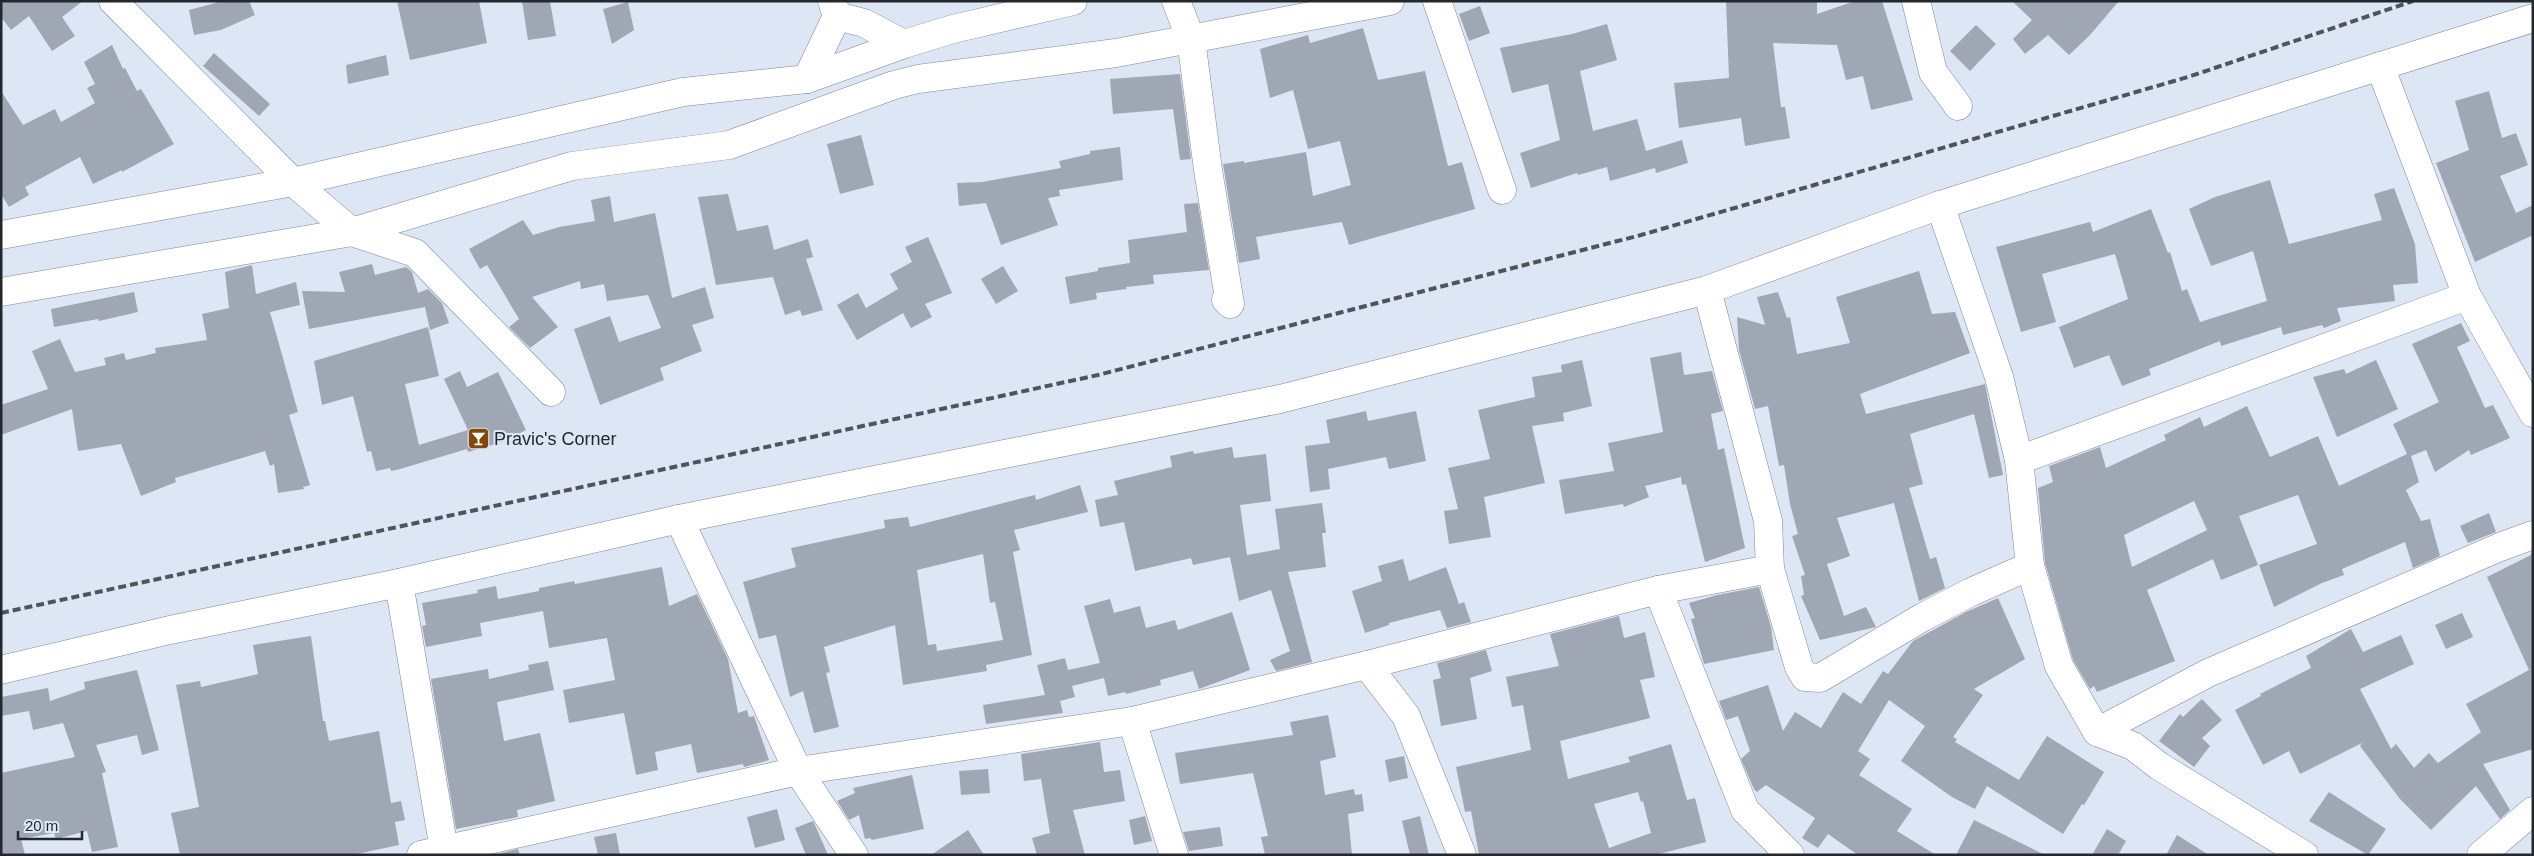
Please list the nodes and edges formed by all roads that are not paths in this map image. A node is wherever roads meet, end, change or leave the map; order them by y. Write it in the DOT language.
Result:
graph roads {
  1 [pos="113,1"];
  2 [pos="1073,1"];
  3 [pos="1176,1"];
  4 [pos="1390,1"];
  5 [pos="1437,1"];
  6 [pos="1916,1"];
  7 [pos="834,9"];
  8 [pos="2533,18"];
  9 [pos="864,23"];
  10 [pos="1191,38"];
  11 [pos="904,44"];
  12 [pos="876,54"];
  13 [pos="2380,66"];
  14 [pos="807,79"];
  15 [pos="894,85"];
  16 [pos="1957,104"];
  17 [pos="292,182"];
  18 [pos="1502,190"];
  19 [pos="1940,205"];
  20 [pos="352,232"];
  21 [pos="1,235"];
  22 [pos="1706,290"];
  23 [pos="1,292"];
  24 [pos="2467,296"];
  25 [pos="1226,300"];
  26 [pos="551,392"];
  27 [pos="2533,413"];
  28 [pos="2019,460"];
  29 [pos="679,519"];
  30 [pos="2533,535"];
  31 [pos="2030,566"];
  32 [pos="1770,569"];
  33 [pos="399,583"];
  34 [pos="1658,590"];
  35 [pos="1367,665"];
  36 [pos="1,670"];
  37 [pos="1132,721"];
  38 [pos="2097,732"];
  39 [pos="798,771"];
  40 [pos="2533,811"];
  41 [pos="433,852"];
  42 [pos="854,855"];
  43 [pos="1174,855"];
  44 [pos="1462,855"];
  45 [pos="1790,855"];
  46 [pos="2304,855"];
  47 [pos="2481,855"];
  1 -- 17 [label="street"];
  2 -- 11 [label="street"];
  3 -- 10 [label="street"];
  4 -- 10 [label="street"];
  5 -- 18 [label="street"];
  6 -- 16 [label="street"];
  7 -- 9 [label="street"];
  7 -- 14 [label="street"];
  8 -- 13 [label="street"];
  9 -- 11 [label="street"];
  9 -- 12 [label="street"];
  10 -- 15 [label="street"];
  10 -- 25 [label="street"];
  11 -- 12 [label="street"];
  12 -- 14 [label="street"];
  12 -- 15 [label="street"];
  13 -- 19 [label="street"];
  13 -- 24 [label="street"];
  14 -- 17 [label="street"];
  15 -- 20 [label="street"];
  17 -- 20 [label="street"];
  17 -- 21 [label="street"];
  19 -- 22 [label="street"];
  19 -- 28 [label="street"];
  20 -- 23 [label="street"];
  20 -- 26 [label="street"];
  22 -- 29 [label="street"];
  22 -- 32 [label="street"];
  24 -- 27 [label="street"];
  24 -- 28 [label="street"];
  28 -- 31 [label="street"];
  29 -- 33 [label="street"];
  29 -- 39 [label="street"];
  30 -- 38 [label="street"];
  31 -- 32 [label="street"];
  31 -- 38 [label="street"];
  32 -- 34 [label="street"];
  33 -- 36 [label="street"];
  33 -- 41 [label="street"];
  34 -- 35 [label="street"];
  34 -- 45 [label="street"];
  35 -- 37 [label="street"];
  35 -- 44 [label="street"];
  37 -- 39 [label="street"];
  37 -- 43 [label="street"];
  38 -- 46 [label="street"];
  39 -- 41 [label="street"];
  39 -- 42 [label="street"];
  40 -- 47 [label="street"];
}
